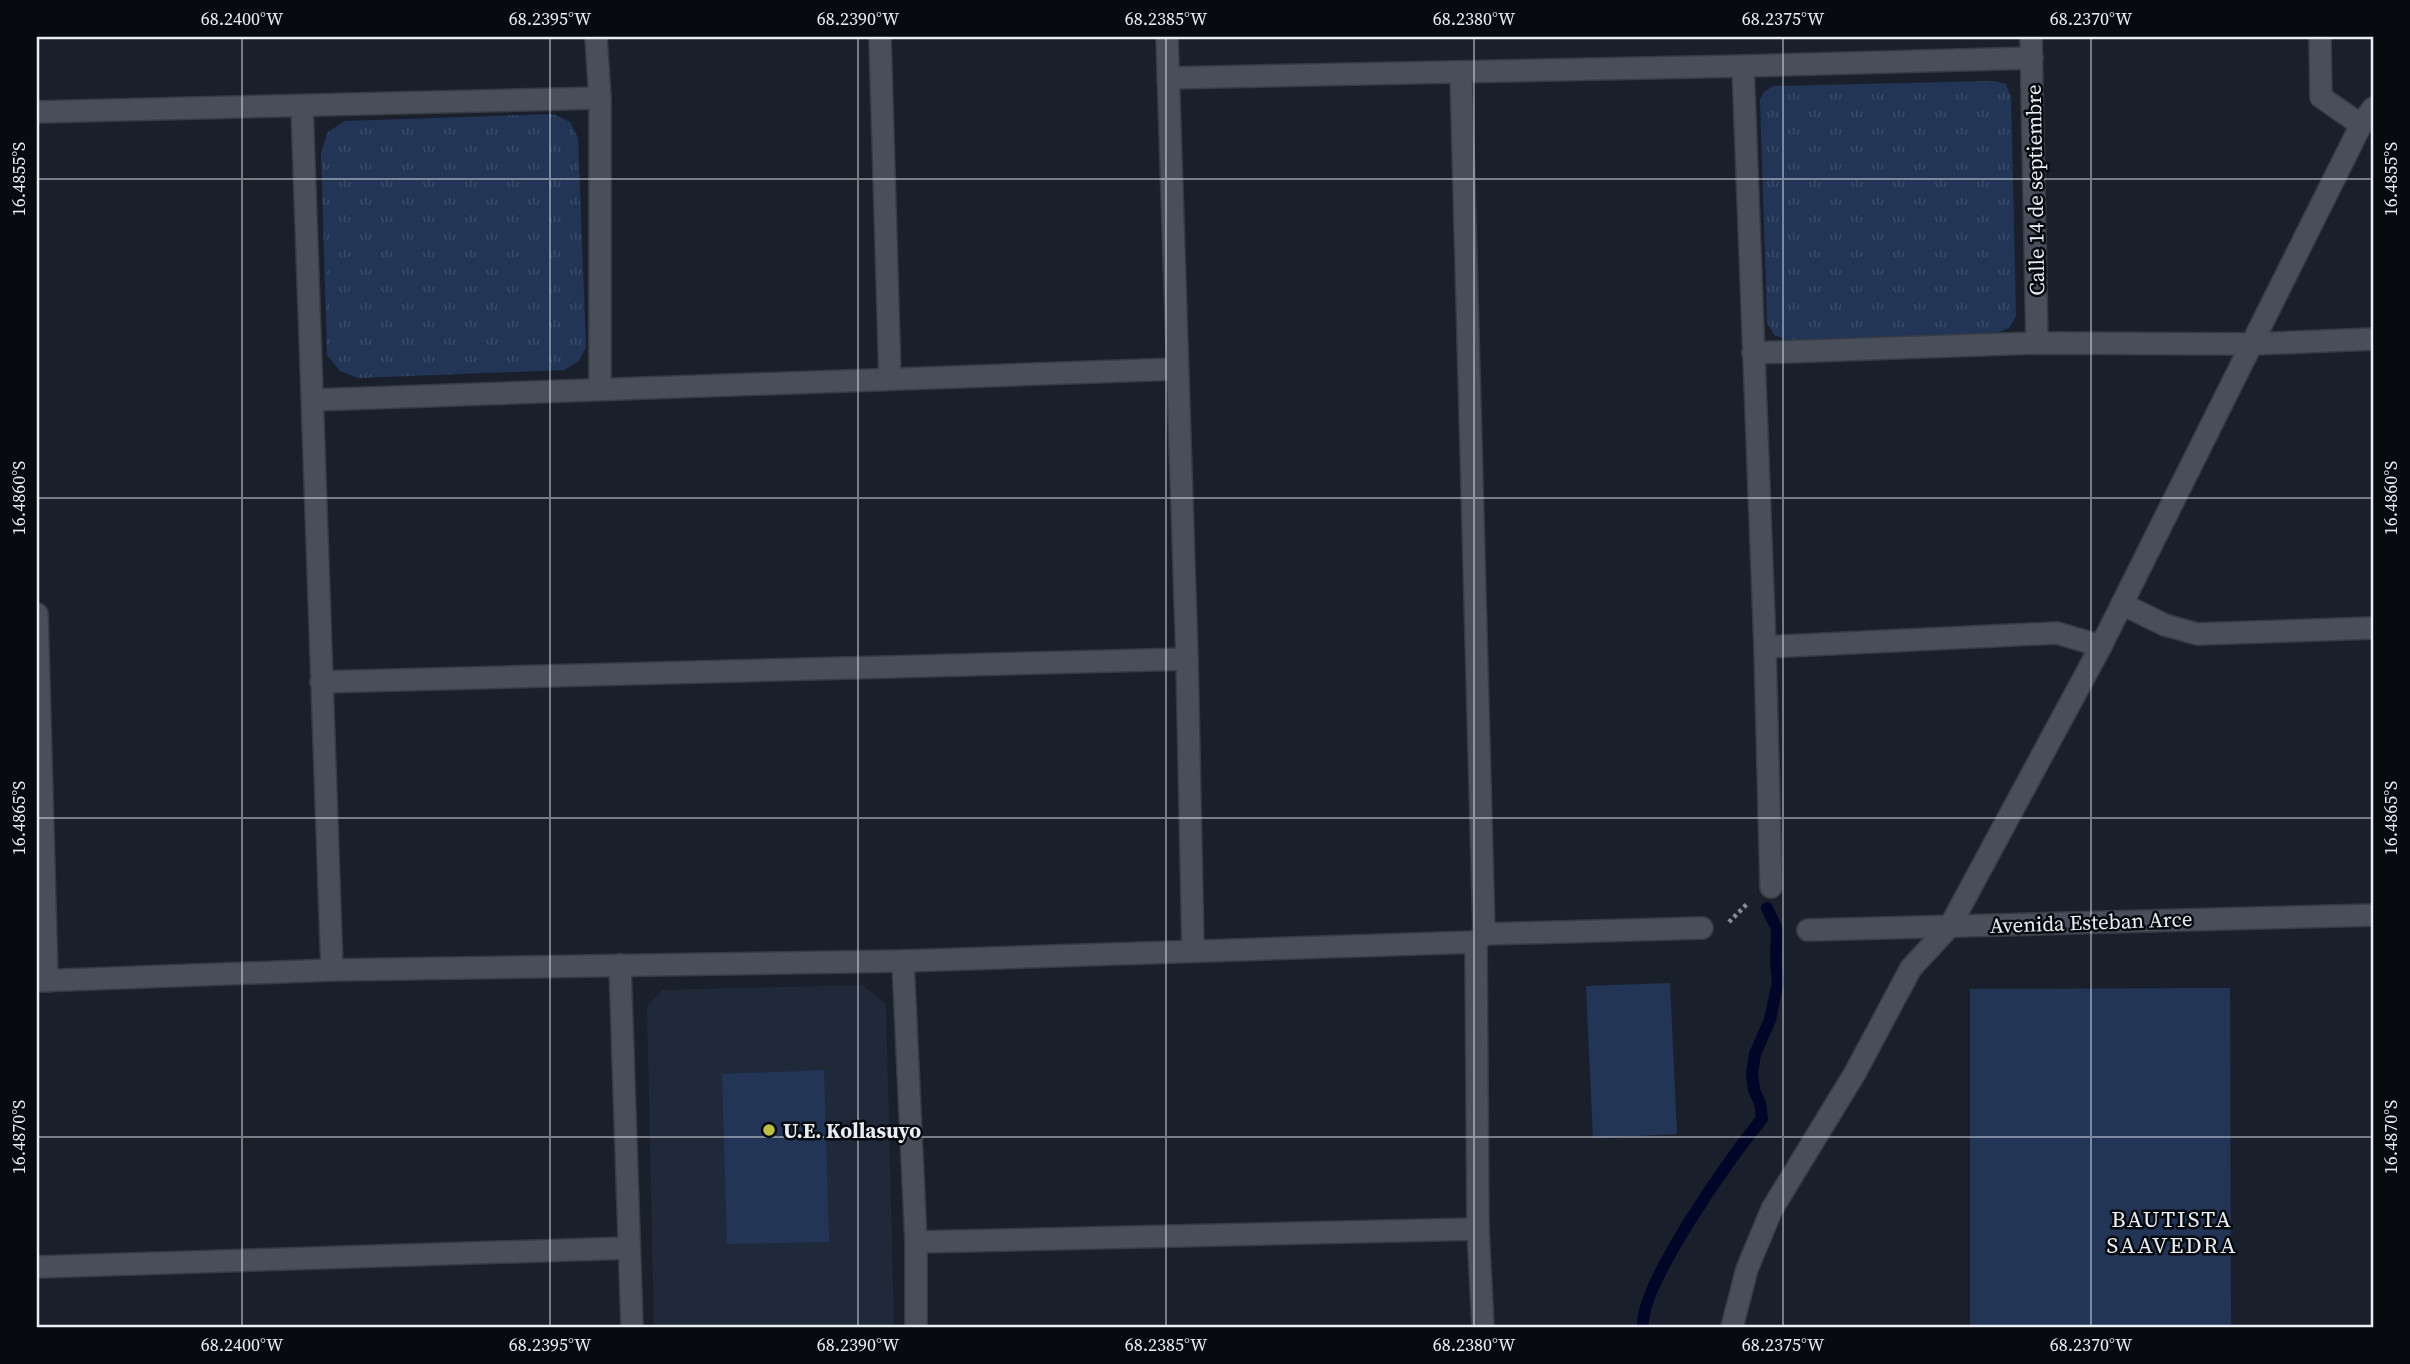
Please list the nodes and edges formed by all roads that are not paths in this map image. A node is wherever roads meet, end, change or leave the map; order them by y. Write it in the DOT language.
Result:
graph roads {
  1 [pos="596,37"];
  2 [pos="880,37"];
  3 [pos="1167,37"];
  4 [pos="2320,37"];
  5 [pos="2032,47"];
  6 [pos="1742,66"];
  7 [pos="1461,73"];
  8 [pos="1168,78"];
  9 [pos="600,98"];
  10 [pos="302,106"];
  11 [pos="37,111"];
  12 [pos="2367,117"];
  13 [pos="2373,339"];
  14 [pos="2037,343"];
  15 [pos="2253,344"];
  16 [pos="1753,353"];
  17 [pos="1176,369"];
  18 [pos="890,378"];
  19 [pos="600,388"];
  20 [pos="314,400"];
  21 [pos="2122,604"];
  22 [pos="37,614"];
  23 [pos="2373,628"];
  24 [pos="2101,646"];
  25 [pos="1765,647"];
  26 [pos="1187,659"];
  27 [pos="321,682"];
  28 [pos="1771,887"];
  29 [pos="2373,915"];
  30 [pos="1950,926"];
  31 [pos="1702,928"];
  32 [pos="1808,930"];
  33 [pos="1480,938"];
  34 [pos="1193,951"];
  35 [pos="903,961"];
  36 [pos="620,965"];
  37 [pos="332,970"];
  38 [pos="42,981"];
  39 [pos="1478,1229"];
  40 [pos="916,1242"];
  41 [pos="629,1248"];
  42 [pos="37,1267"];
  43 [pos="632,1327"];
  44 [pos="916,1327"];
  45 [pos="1483,1327"];
  46 [pos="1732,1327"];
  1 -- 9 [label="street"];
  2 -- 18 [label="street"];
  3 -- 8 [label="street"];
  4 -- 12 [label="street"];
  5 -- 6 [label="street"];
  5 -- 14 [label="street, Calle 14 de septiembre"];
  6 -- 7 [label="street"];
  6 -- 16 [label="street"];
  7 -- 8 [label="street"];
  7 -- 33 [label="street"];
  8 -- 17 [label="street"];
  9 -- 10 [label="street"];
  9 -- 19 [label="street"];
  10 -- 11 [label="street"];
  10 -- 20 [label="street"];
  12 -- 15 [label="street"];
  13 -- 15 [label="street"];
  14 -- 15 [label="street"];
  14 -- 16 [label="street"];
  15 -- 21 [label="street"];
  16 -- 25 [label="street"];
  17 -- 18 [label="street"];
  17 -- 26 [label="street"];
  18 -- 19 [label="street"];
  19 -- 20 [label="street"];
  20 -- 27 [label="street"];
  21 -- 23 [label="street"];
  21 -- 24 [label="street"];
  22 -- 38 [label="street"];
  24 -- 25 [label="street"];
  24 -- 30 [label="street"];
  25 -- 28 [label="street"];
  26 -- 27 [label="street"];
  26 -- 34 [label="street"];
  27 -- 37 [label="street"];
  29 -- 30 [label="street, Avenida Esteban Arce"];
  30 -- 32 [label="street, Avenida Esteban Arce"];
  30 -- 46 [label="street"];
  31 -- 33 [label="street"];
  33 -- 34 [label="street"];
  33 -- 39 [label="street"];
  34 -- 35 [label="street"];
  35 -- 36 [label="street"];
  35 -- 40 [label="street"];
  36 -- 37 [label="street"];
  36 -- 41 [label="street"];
  37 -- 38 [label="street"];
  39 -- 40 [label="street"];
  39 -- 45 [label="street"];
  40 -- 44 [label="street"];
  41 -- 42 [label="street"];
  41 -- 43 [label="street"];
}
